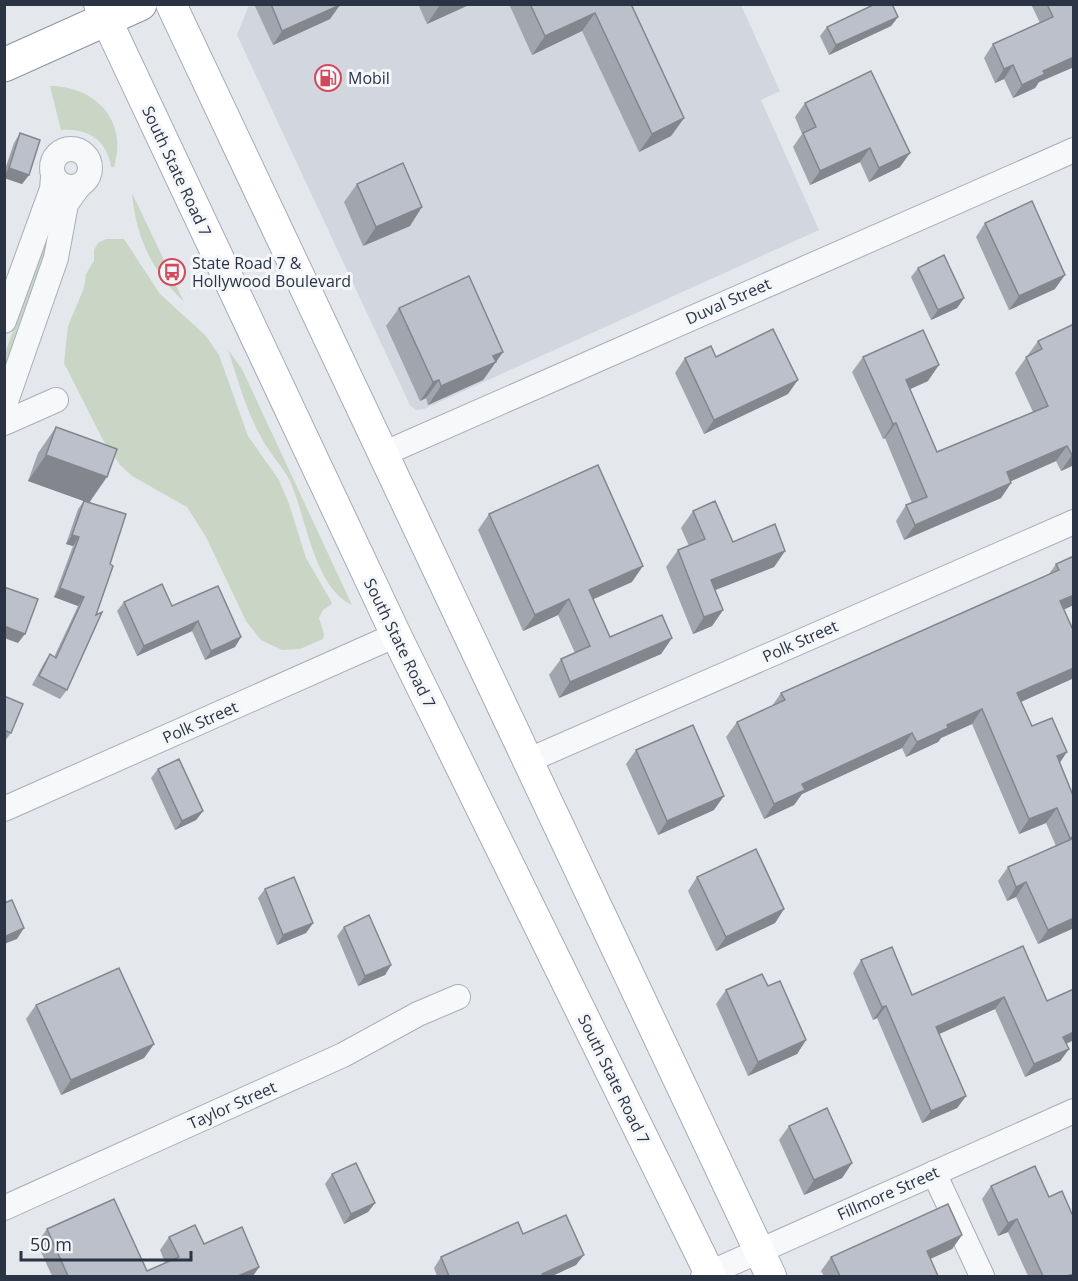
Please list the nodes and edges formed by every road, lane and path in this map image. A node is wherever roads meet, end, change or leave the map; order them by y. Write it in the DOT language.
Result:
graph roads {
  1 [pos="140,4"];
  2 [pos="171,4"];
  3 [pos="102,12"];
  4 [pos="4,65"];
  5 [pos="1074,150"];
  6 [pos="53,177"];
  7 [pos="79,186"];
  8 [pos="4,321"];
  9 [pos="56,400"];
  10 [pos="4,406"];
  11 [pos="4,423"];
  12 [pos="383,454"];
  13 [pos="1074,522"];
  14 [pos="396,635"];
  15 [pos="527,761"];
  16 [pos="4,809"];
  17 [pos="458,997"];
  18 [pos="1074,1111"];
  19 [pos="934,1173"];
  20 [pos="4,1208"];
  21 [pos="764,1263"];
  22 [pos="708,1275"];
  23 [pos="982,1276"];
  1 -- 3 [label="highway"];
  2 -- 12 [label="main road"];
  3 -- 4 [label="highway"];
  3 -- 14 [label="main road, South State Road 7"];
  5 -- 12 [label="street, Duval Street"];
  6 -- 7 [label="street"];
  6 -- 7 [label="street"];
  6 -- 8 [label="street"];
  7 -- 10 [label="street"];
  9 -- 11 [label="street"];
  12 -- 15 [label="main road"];
  13 -- 15 [label="street, Polk Street"];
  14 -- 16 [label="street, Polk Street"];
  14 -- 22 [label="main road, South State Road 7"];
  15 -- 21 [label="main road"];
  17 -- 20 [label="street, Taylor Street"];
  18 -- 19 [label="street, Fillmore Street"];
  19 -- 21 [label="street, Fillmore Street"];
  19 -- 23 [label="street"];
  21 -- 22 [label="street, Fillmore Street"];
}
